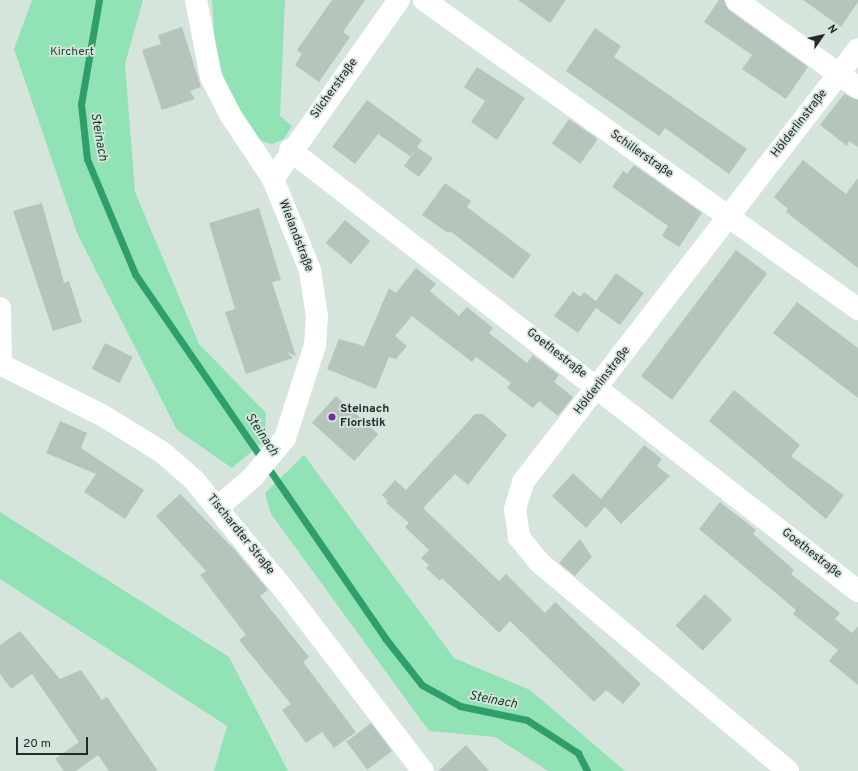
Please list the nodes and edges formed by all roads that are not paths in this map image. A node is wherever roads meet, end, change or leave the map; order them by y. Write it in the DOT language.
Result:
graph roads {
  1 [pos="196,0"];
  2 [pos="400,0"];
  3 [pos="424,0"];
  4 [pos="736,0"];
  5 [pos="858,49"];
  6 [pos="839,74"];
  7 [pos="858,88"];
  8 [pos="290,150"];
  9 [pos="273,179"];
  10 [pos="727,216"];
  11 [pos="0,308"];
  12 [pos="858,309"];
  13 [pos="0,364"];
  14 [pos="599,387"];
  15 [pos="218,507"];
  16 [pos="858,591"];
  17 [pos="423,771"];
  18 [pos="788,771"];
  1 -- 9 [label="street, Wielandstraße"];
  2 -- 8 [label="street, Silcherstraße"];
  3 -- 10 [label="street, Schillerstraße"];
  4 -- 6 [label="street"];
  5 -- 6 [label="street, Hölderlinstraße"];
  6 -- 7 [label="street"];
  6 -- 10 [label="street, Hölderlinstraße"];
  8 -- 9 [label="street, Silcherstraße"];
  8 -- 14 [label="street, Goethestraße"];
  9 -- 15 [label="street, Wielandstraße"];
  10 -- 12 [label="street, Schillerstraße"];
  10 -- 14 [label="street, Hölderlinstraße"];
  11 -- 13 [label="street"];
  13 -- 15 [label="street, Tischardter Straße"];
  14 -- 16 [label="street, Goethestraße"];
  14 -- 18 [label="street, Hölderlinstraße"];
  15 -- 17 [label="street, Tischardter Straße"];
}
